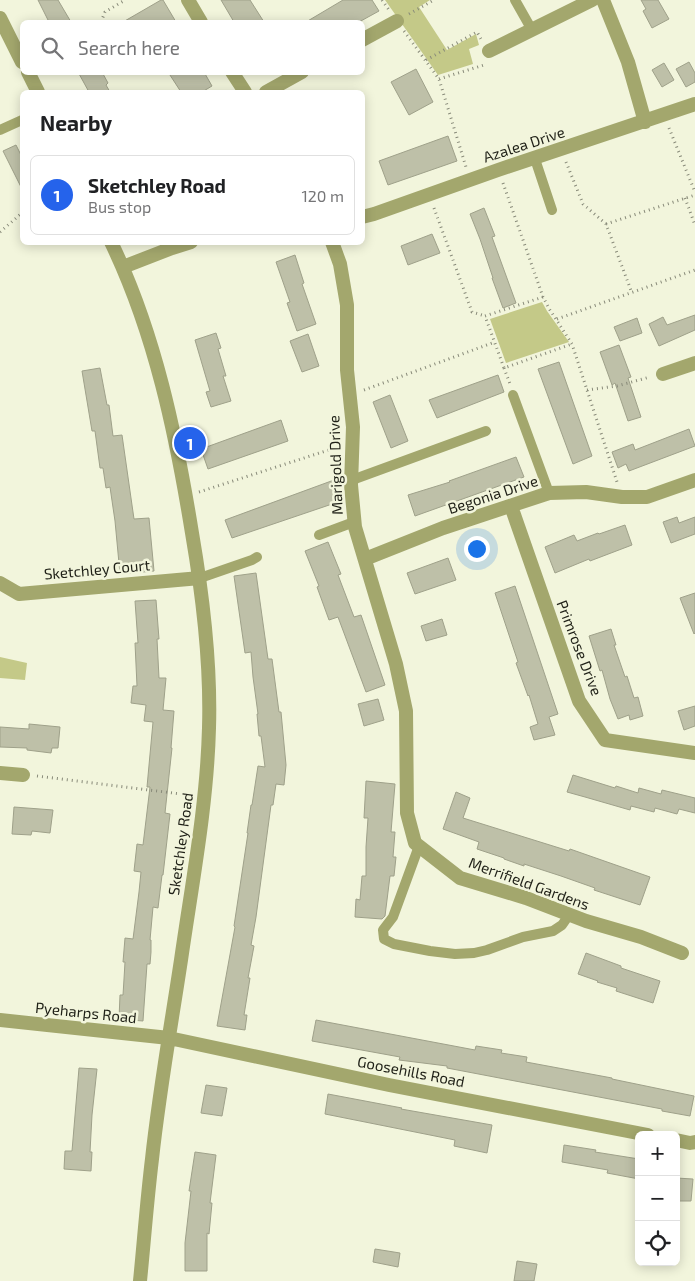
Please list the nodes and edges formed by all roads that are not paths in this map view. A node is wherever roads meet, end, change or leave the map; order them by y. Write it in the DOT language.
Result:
graph roads {
  1 [pos="188,0"];
  2 [pos="515,0"];
  3 [pos="592,0"];
  4 [pos="602,0"];
  5 [pos="0,18"];
  6 [pos="200,20"];
  7 [pos="397,21"];
  8 [pos="532,30"];
  9 [pos="365,38"];
  10 [pos="489,51"];
  11 [pos="20,58"];
  12 [pos="30,75"];
  13 [pos="234,75"];
  14 [pos="297,75"];
  15 [pos="37,90"];
  16 [pos="244,90"];
  17 [pos="270,90"];
  18 [pos="695,104"];
  19 [pos="20,121"];
  20 [pos="645,122"];
  21 [pos="0,130"];
  22 [pos="535,158"];
  23 [pos="552,210"];
  24 [pos="365,216"];
  25 [pos="112,245"];
  26 [pos="182,245"];
  27 [pos="333,245"];
  28 [pos="123,267"];
  29 [pos="695,363"];
  30 [pos="663,374"];
  31 [pos="513,395"];
  32 [pos="486,431"];
  33 [pos="352,480"];
  34 [pos="695,480"];
  35 [pos="549,493"];
  36 [pos="511,506"];
  37 [pos="354,522"];
  38 [pos="319,535"];
  39 [pos="257,557"];
  40 [pos="365,559"];
  41 [pos="200,578"];
  42 [pos="0,583"];
  43 [pos="695,753"];
  44 [pos="0,773"];
  45 [pos="23,775"];
  46 [pos="419,846"];
  47 [pos="569,915"];
  48 [pos="682,953"];
  49 [pos="0,1020"];
  50 [pos="169,1038"];
  51 [pos="635,1132"];
  52 [pos="680,1141"];
  53 [pos="695,1142"];
  54 [pos="140,1281"];
  1 -- 6 [label="street"];
  2 -- 8 [label="lane"];
  3 -- 8 [label="street"];
  4 -- 20 [label="street"];
  5 -- 11 [label="street"];
  7 -- 9 [label="street"];
  8 -- 10 [label="street"];
  12 -- 15 [label="street"];
  13 -- 16 [label="street"];
  14 -- 17 [label="street"];
  18 -- 20 [label="street, Azalea Drive"];
  19 -- 21 [label="lane"];
  20 -- 22 [label="street, Azalea Drive"];
  22 -- 23 [label="lane"];
  22 -- 24 [label="street, Azalea Drive"];
  25 -- 28 [label="street, Sketchley Road"];
  26 -- 28 [label="street"];
  27 -- 33 [label="street, Marigold Drive"];
  28 -- 41 [label="street, Sketchley Road"];
  29 -- 30 [label="street"];
  31 -- 35 [label="lane"];
  32 -- 33 [label="lane"];
  33 -- 37 [label="street, Marigold Drive"];
  34 -- 35 [label="street, Begonia Drive"];
  35 -- 36 [label="street, Begonia Drive"];
  36 -- 40 [label="street, Begonia Drive"];
  36 -- 43 [label="street, Primrose Drive"];
  37 -- 38 [label="lane"];
  37 -- 40 [label="street, Marigold Drive"];
  39 -- 41 [label="lane"];
  40 -- 46 [label="street, Marigold Drive"];
  41 -- 42 [label="street, Sketchley Court"];
  41 -- 50 [label="street, Sketchley Road"];
  44 -- 45 [label="street"];
  46 -- 47 [label="street, Merrifield Gardens"];
  46 -- 47 [label="lane"];
  47 -- 48 [label="street, Merrifield Gardens"];
  49 -- 50 [label="street, Pyeharps Road"];
  50 -- 51 [label="street, Goosehills Road"];
  50 -- 54 [label="street, Sketchley Road"];
  52 -- 53 [label="street"];
}
